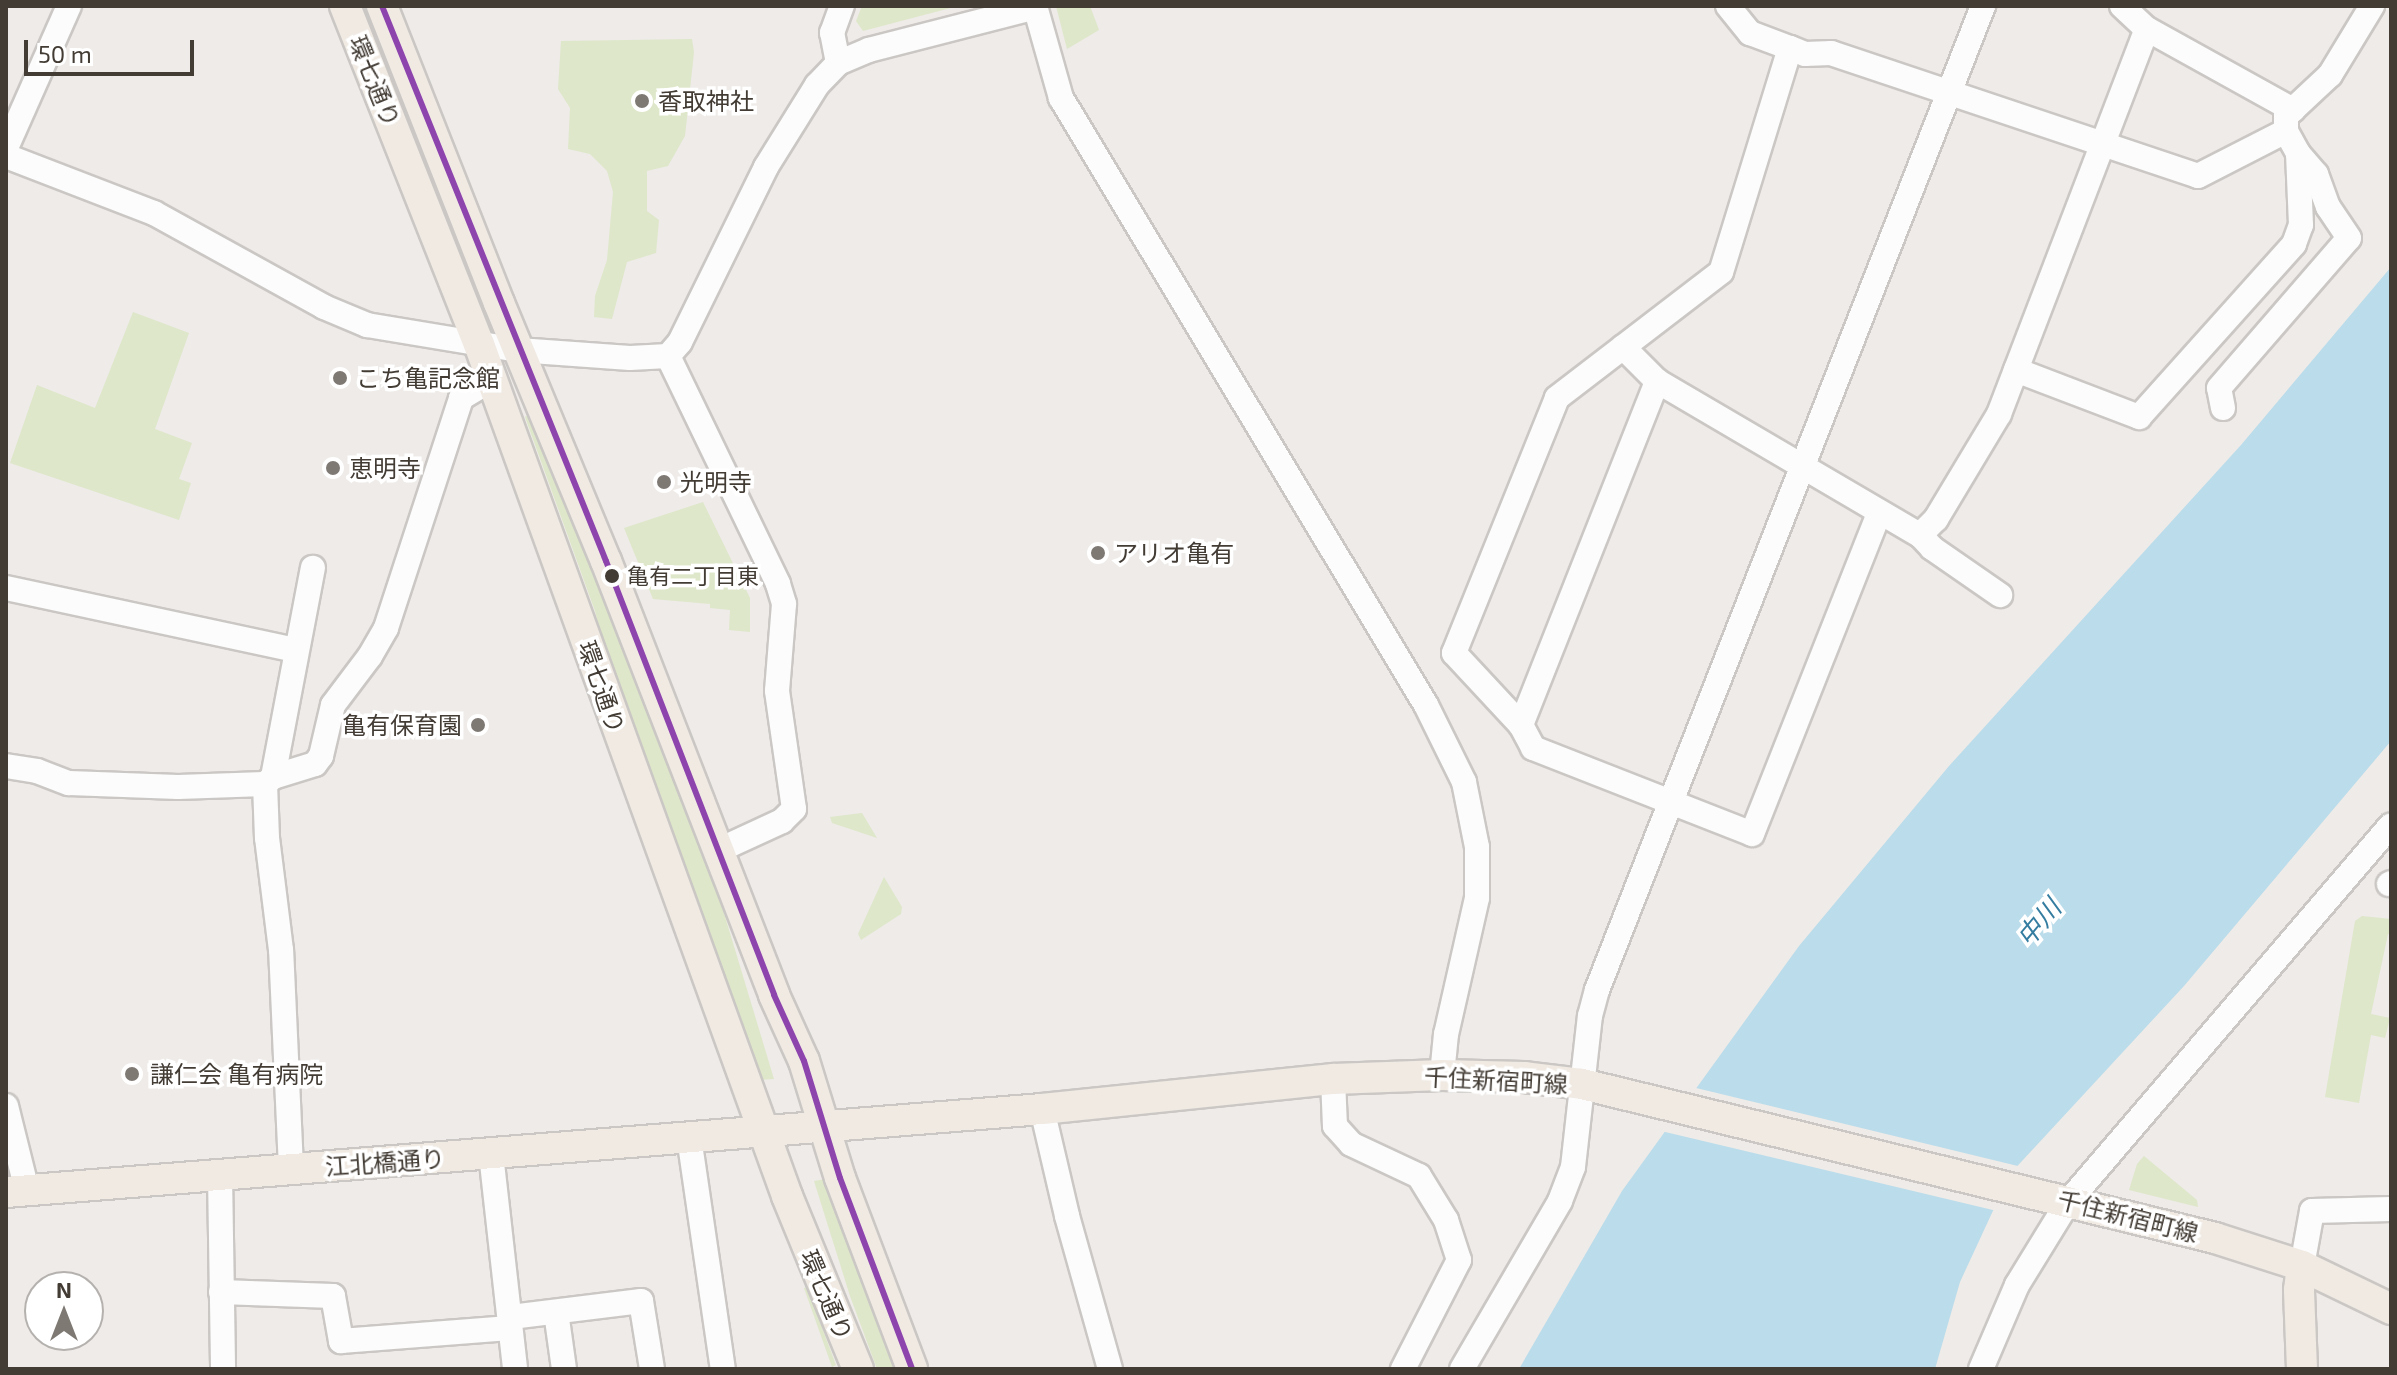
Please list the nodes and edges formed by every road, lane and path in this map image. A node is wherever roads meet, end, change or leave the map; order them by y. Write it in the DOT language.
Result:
graph roads {
  1 [pos="69,6"];
  2 [pos="345,6"];
  3 [pos="382,6"];
  4 [pos="842,6"];
  5 [pos="1728,6"];
  6 [pos="1983,6"];
  7 [pos="2122,6"];
  8 [pos="2372,6"];
  9 [pos="1035,7"];
  10 [pos="2147,29"];
  11 [pos="1790,48"];
  12 [pos="838,63"];
  13 [pos="1949,95"];
  14 [pos="2289,120"];
  15 [pos="2103,144"];
  16 [pos="6,148"];
  17 [pos="2298,153"];
  18 [pos="6,156"];
  19 [pos="479,344"];
  20 [pos="1623,347"];
  21 [pos="518,350"];
  22 [pos="668,356"];
  23 [pos="2016,370"];
  24 [pos="493,379"];
  25 [pos="1657,381"];
  26 [pos="2223,408"];
  27 [pos="1800,466"];
  28 [pos="1879,513"];
  29 [pos="1920,535"];
  30 [pos="313,568"];
  31 [pos="6,588"];
  32 [pos="2000,595"];
  33 [pos="296,650"];
  34 [pos="1521,725"];
  35 [pos="6,766"];
  36 [pos="269,780"];
  37 [pos="1669,803"];
  38 [pos="2391,825"];
  39 [pos="717,851"];
  40 [pos="1442,1075"];
  41 [pos="1333,1079"];
  42 [pos="1582,1084"];
  43 [pos="6,1106"];
  44 [pos="1042,1109"];
  45 [pos="824,1127"];
  46 [pos="765,1131"];
  47 [pos="689,1137"];
  48 [pos="491,1154"];
  49 [pos="291,1168"];
  50 [pos="220,1174"];
  51 [pos="16,1191"];
  52 [pos="2060,1200"];
  53 [pos="2391,1209"];
  54 [pos="2302,1266"];
  55 [pos="221,1292"];
  56 [pos="2391,1309"];
  57 [pos="556,1312"];
  58 [pos="510,1323"];
  59 [pos="223,1369"];
  60 [pos="515,1369"];
  61 [pos="564,1369"];
  62 [pos="652,1369"];
  63 [pos="723,1369"];
  64 [pos="858,1369"];
  65 [pos="912,1369"];
  66 [pos="1110,1369"];
  67 [pos="1403,1369"];
  68 [pos="1462,1369"];
  69 [pos="1981,1369"];
  70 [pos="2302,1369"];
  1 -- 16 [label="street"];
  2 -- 19 [label="main road, 環七通り"];
  3 -- 21 [label="main road, 環七通り"];
  4 -- 12 [label="street"];
  5 -- 11 [label="street"];
  6 -- 13 [label="street"];
  7 -- 10 [label="street"];
  8 -- 14 [label="street"];
  9 -- 12 [label="street"];
  9 -- 40 [label="street"];
  10 -- 14 [label="street"];
  10 -- 15 [label="street"];
  11 -- 13 [label="street"];
  11 -- 20 [label="street"];
  12 -- 22 [label="street"];
  13 -- 15 [label="street"];
  13 -- 27 [label="street"];
  14 -- 15 [label="street"];
  14 -- 17 [label="street"];
  15 -- 23 [label="street"];
  17 -- 23 [label="street"];
  17 -- 26 [label="street"];
  18 -- 19 [label="street"];
  19 -- 21 [label="street"];
  19 -- 24 [label="main road, 環七通り"];
  20 -- 25 [label="street"];
  20 -- 34 [label="street"];
  21 -- 22 [label="street"];
  21 -- 39 [label="main road, 環七通り"];
  22 -- 39 [label="street"];
  23 -- 29 [label="street"];
  24 -- 36 [label="street"];
  24 -- 46 [label="main road, 環七通り"];
  25 -- 27 [label="street"];
  25 -- 34 [label="street"];
  27 -- 28 [label="street"];
  27 -- 37 [label="street"];
  28 -- 29 [label="street"];
  28 -- 37 [label="street"];
  29 -- 32 [label="street"];
  30 -- 33 [label="street"];
  31 -- 33 [label="street"];
  33 -- 36 [label="street"];
  34 -- 37 [label="street"];
  35 -- 36 [label="street"];
  36 -- 49 [label="street"];
  37 -- 42 [label="street"];
  38 -- 52 [label="street"];
  39 -- 45 [label="main road, 環七通り"];
  40 -- 41 [label="main road, 千住新宿町線"];
  40 -- 42 [label="main road, 千住新宿町線"];
  41 -- 44 [label="main road, 千住新宿町線"];
  41 -- 67 [label="street"];
  42 -- 52 [label="main road, 千住新宿町線"];
  42 -- 68 [label="street"];
  43 -- 51 [label="street"];
  44 -- 45 [label="main road, 千住新宿町線"];
  44 -- 66 [label="street"];
  45 -- 46 [label="main road, 千住新宿町線"];
  45 -- 65 [label="main road, 環七通り"];
  46 -- 47 [label="main road, 江北橋通り"];
  46 -- 64 [label="main road, 環七通り"];
  47 -- 48 [label="main road, 江北橋通り"];
  47 -- 63 [label="street"];
  48 -- 49 [label="main road, 江北橋通り"];
  48 -- 58 [label="street"];
  49 -- 50 [label="main road, 江北橋通り"];
  50 -- 51 [label="main road, 江北橋通り"];
  50 -- 55 [label="street"];
  52 -- 54 [label="main road, 千住新宿町線"];
  52 -- 69 [label="street"];
  53 -- 54 [label="street"];
  54 -- 56 [label="main road, 千住新宿町線"];
  54 -- 70 [label="main road"];
  55 -- 58 [label="street"];
  55 -- 59 [label="street"];
  57 -- 58 [label="street"];
  57 -- 61 [label="street"];
  57 -- 62 [label="street"];
  58 -- 60 [label="street"];
}
